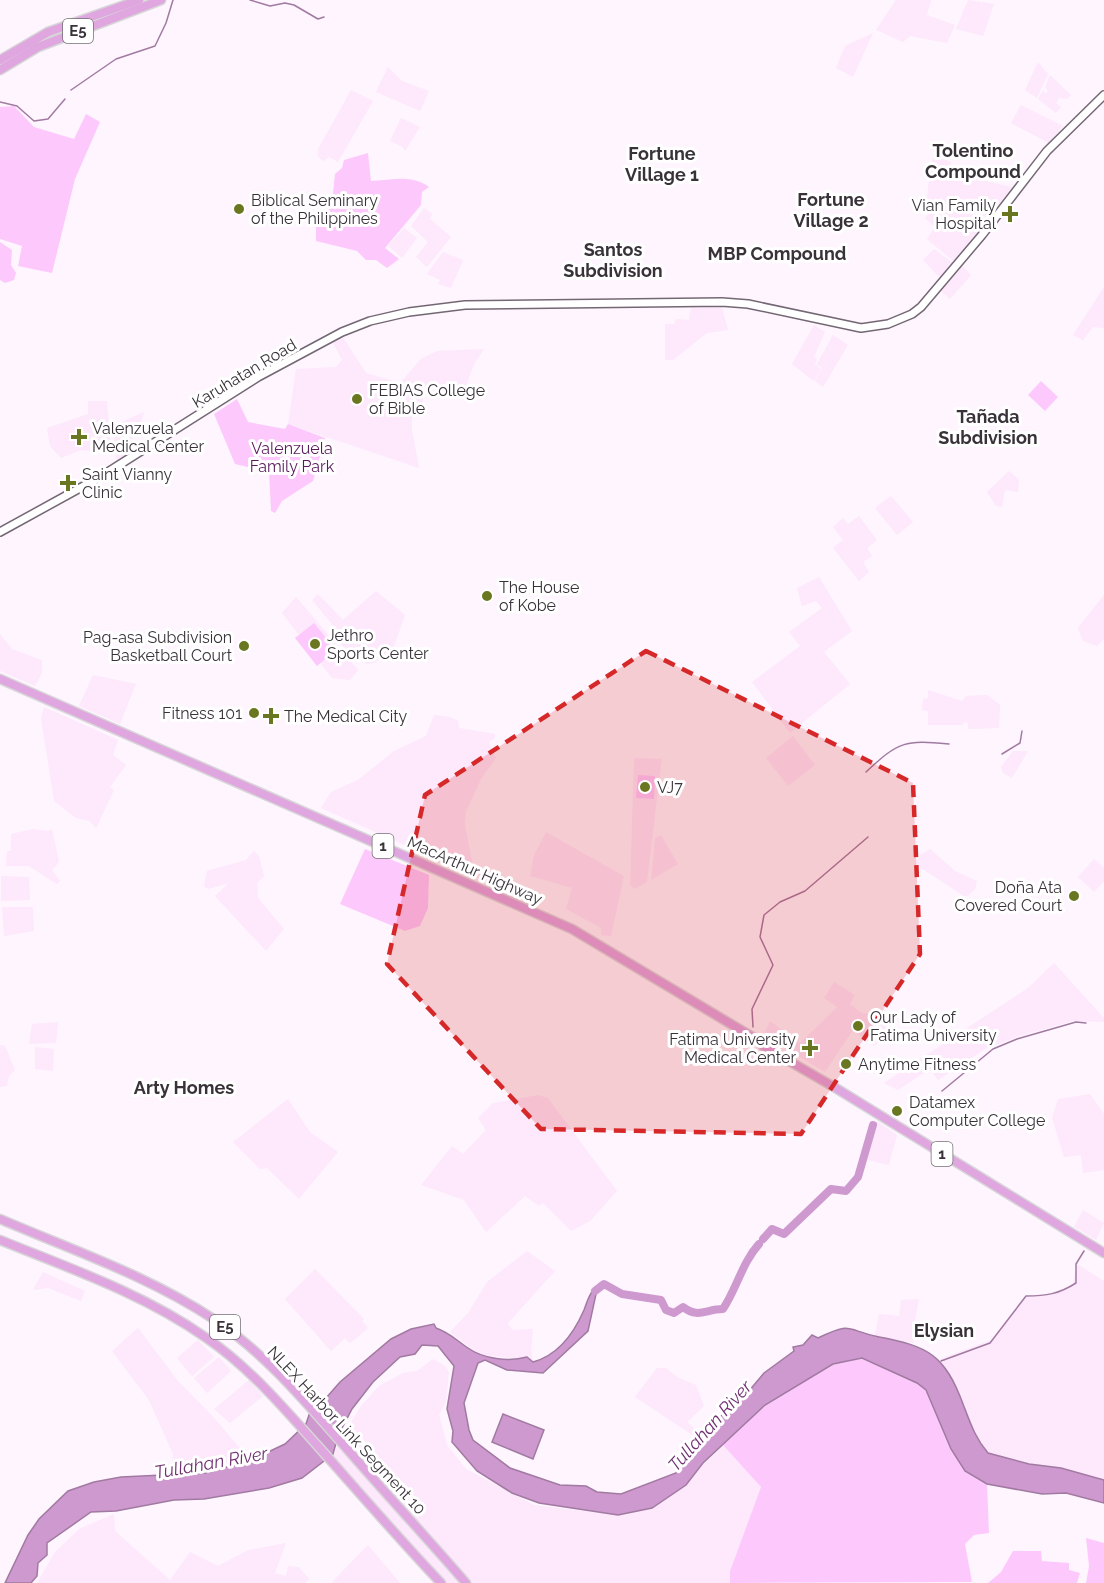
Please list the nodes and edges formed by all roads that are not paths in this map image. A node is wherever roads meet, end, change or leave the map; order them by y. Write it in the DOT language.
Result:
graph roads {
  1 [pos="140,0"];
  2 [pos="161,0"];
  3 [pos="0,60"];
  4 [pos="0,70"];
  5 [pos="1104,95"];
  6 [pos="0,532"];
  7 [pos="0,679"];
  8 [pos="0,1219"];
  9 [pos="0,1240"];
  10 [pos="1104,1253"];
  11 [pos="441,1583"];
  12 [pos="466,1583"];
  1 -- 3 [label="highway, E5"];
  2 -- 4 [label="highway, E5"];
  5 -- 6 [label="main road, Karuhatan Road"];
  7 -- 10 [label="highway, MacArthur Highway / 1"];
  8 -- 12 [label="highway, NLEX Harbor Link Segment 10 / E5"];
  9 -- 11 [label="highway, NLEX Harbor Link Segment 10 / E5"];
}
